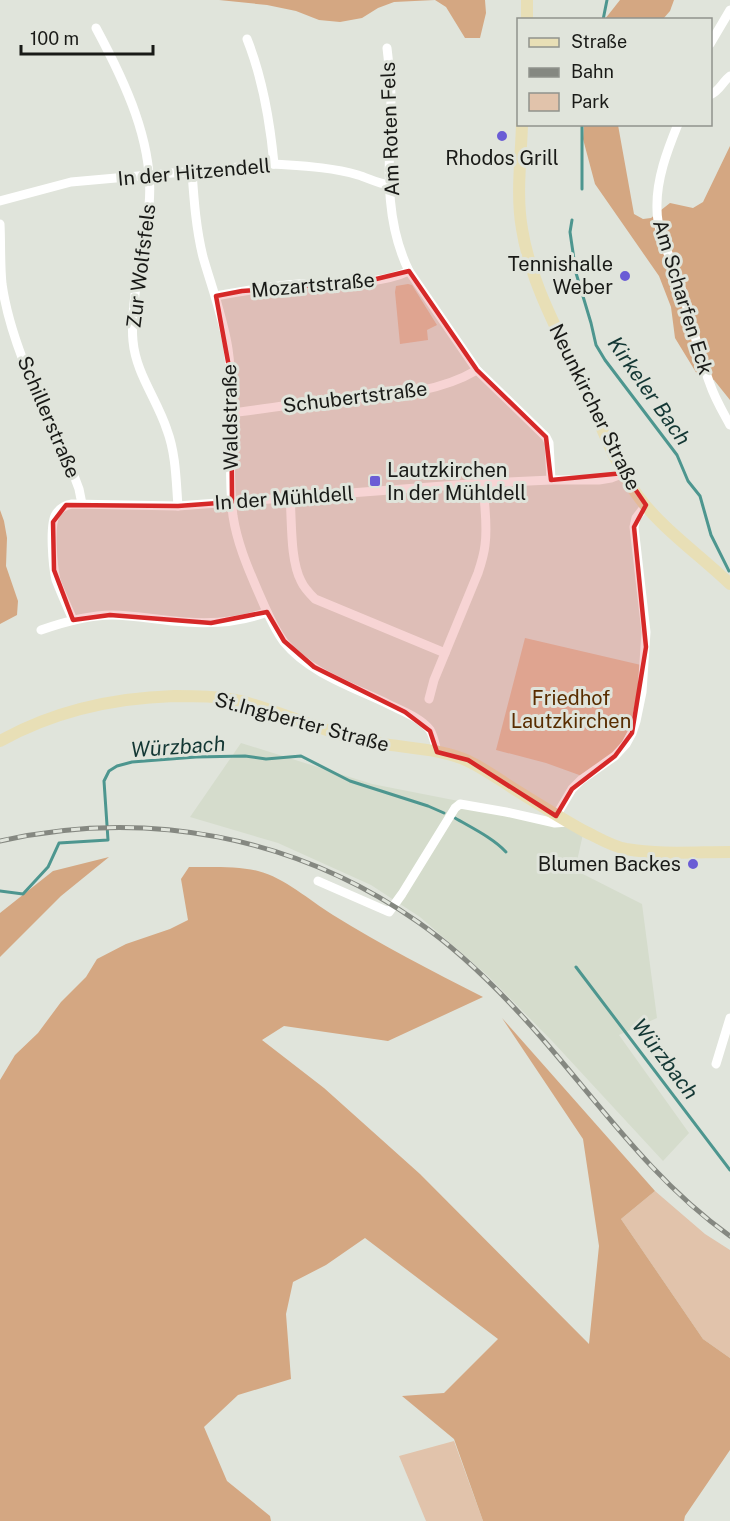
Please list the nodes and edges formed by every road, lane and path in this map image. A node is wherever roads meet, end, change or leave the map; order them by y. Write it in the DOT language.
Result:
graph roads {
  1 [pos="527,0"];
  2 [pos="730,10"];
  3 [pos="527,18"];
  4 [pos="96,28"];
  5 [pos="247,39"];
  6 [pos="712,42"];
  7 [pos="387,48"];
  8 [pos="730,76"];
  9 [pos="712,95"];
  10 [pos="522,126"];
  11 [pos="677,126"];
  12 [pos="274,164"];
  13 [pos="192,172"];
  14 [pos="150,175"];
  15 [pos="389,184"];
  16 [pos="0,201"];
  17 [pos="0,224"];
  18 [pos="409,271"];
  19 [pos="216,296"];
  20 [pos="477,370"];
  21 [pos="231,413"];
  22 [pos="730,425"];
  23 [pos="624,473"];
  24 [pos="551,480"];
  25 [pos="483,483"];
  26 [pos="290,497"];
  27 [pos="232,502"];
  28 [pos="82,504"];
  29 [pos="178,506"];
  30 [pos="646,506"];
  31 [pos="730,584"];
  32 [pos="267,612"];
  33 [pos="73,620"];
  34 [pos="41,630"];
  35 [pos="445,654"];
  36 [pos="429,699"];
  37 [pos="0,741"];
  38 [pos="437,752"];
  39 [pos="556,816"];
  40 [pos="568,822"];
  41 [pos="730,852"];
  42 [pos="318,881"];
  43 [pos="730,1018"];
  44 [pos="716,1064"];
  1 -- 3 [label="main road"];
  2 -- 6 [label="street"];
  4 -- 14 [label="street, Zur Wolfsfels"];
  5 -- 12 [label="street"];
  7 -- 15 [label="street, Am Roten Fels"];
  8 -- 9 [label="street"];
  10 -- 23 [label="main road, Neunkircher Straße"];
  11 -- 22 [label="street, Am Scharfen Eck"];
  12 -- 13 [label="street, In der Hitzendell"];
  12 -- 15 [label="street, In der Hitzendell"];
  13 -- 14 [label="street, In der Hitzendell"];
  13 -- 19 [label="street, Waldstraße"];
  14 -- 16 [label="street, In der Hitzendell"];
  14 -- 29 [label="street, Zur Wolfsfels"];
  15 -- 18 [label="street, Am Roten Fels"];
  17 -- 28 [label="street, Schillerstraße"];
  18 -- 19 [label="street, Mozartstraße"];
  18 -- 20 [label="street, Am Roten Fels"];
  19 -- 21 [label="street, Waldstraße"];
  20 -- 21 [label="street, Schubertstraße"];
  20 -- 24 [label="street, Am Roten Fels"];
  21 -- 27 [label="street, Waldstraße"];
  23 -- 24 [label="street, In der Mühldell"];
  23 -- 30 [label="main road, Neunkircher Straße"];
  24 -- 25 [label="street, In der Mühldell"];
  25 -- 26 [label="street, In der Mühldell"];
  25 -- 35 [label="street"];
  26 -- 27 [label="street, In der Mühldell"];
  26 -- 35 [label="street"];
  27 -- 29 [label="street, In der Mühldell"];
  27 -- 32 [label="street, Waldstraße"];
  28 -- 29 [label="street, In der Mühldell"];
  28 -- 33 [label="street, In der Mühldell"];
  30 -- 31 [label="main road, Neunkircher Straße"];
  30 -- 39 [label="street"];
  32 -- 33 [label="street"];
  32 -- 38 [label="street, Waldstraße"];
  33 -- 34 [label="street"];
  35 -- 36 [label="street"];
  37 -- 38 [label="main road, St.Ingberter Straße"];
  38 -- 39 [label="main road, St.Ingberter Straße"];
  39 -- 40 [label="main road, St.Ingberter Straße"];
  40 -- 41 [label="main road, St.Ingberter Straße"];
  40 -- 42 [label="street"];
  43 -- 44 [label="street"];
}
